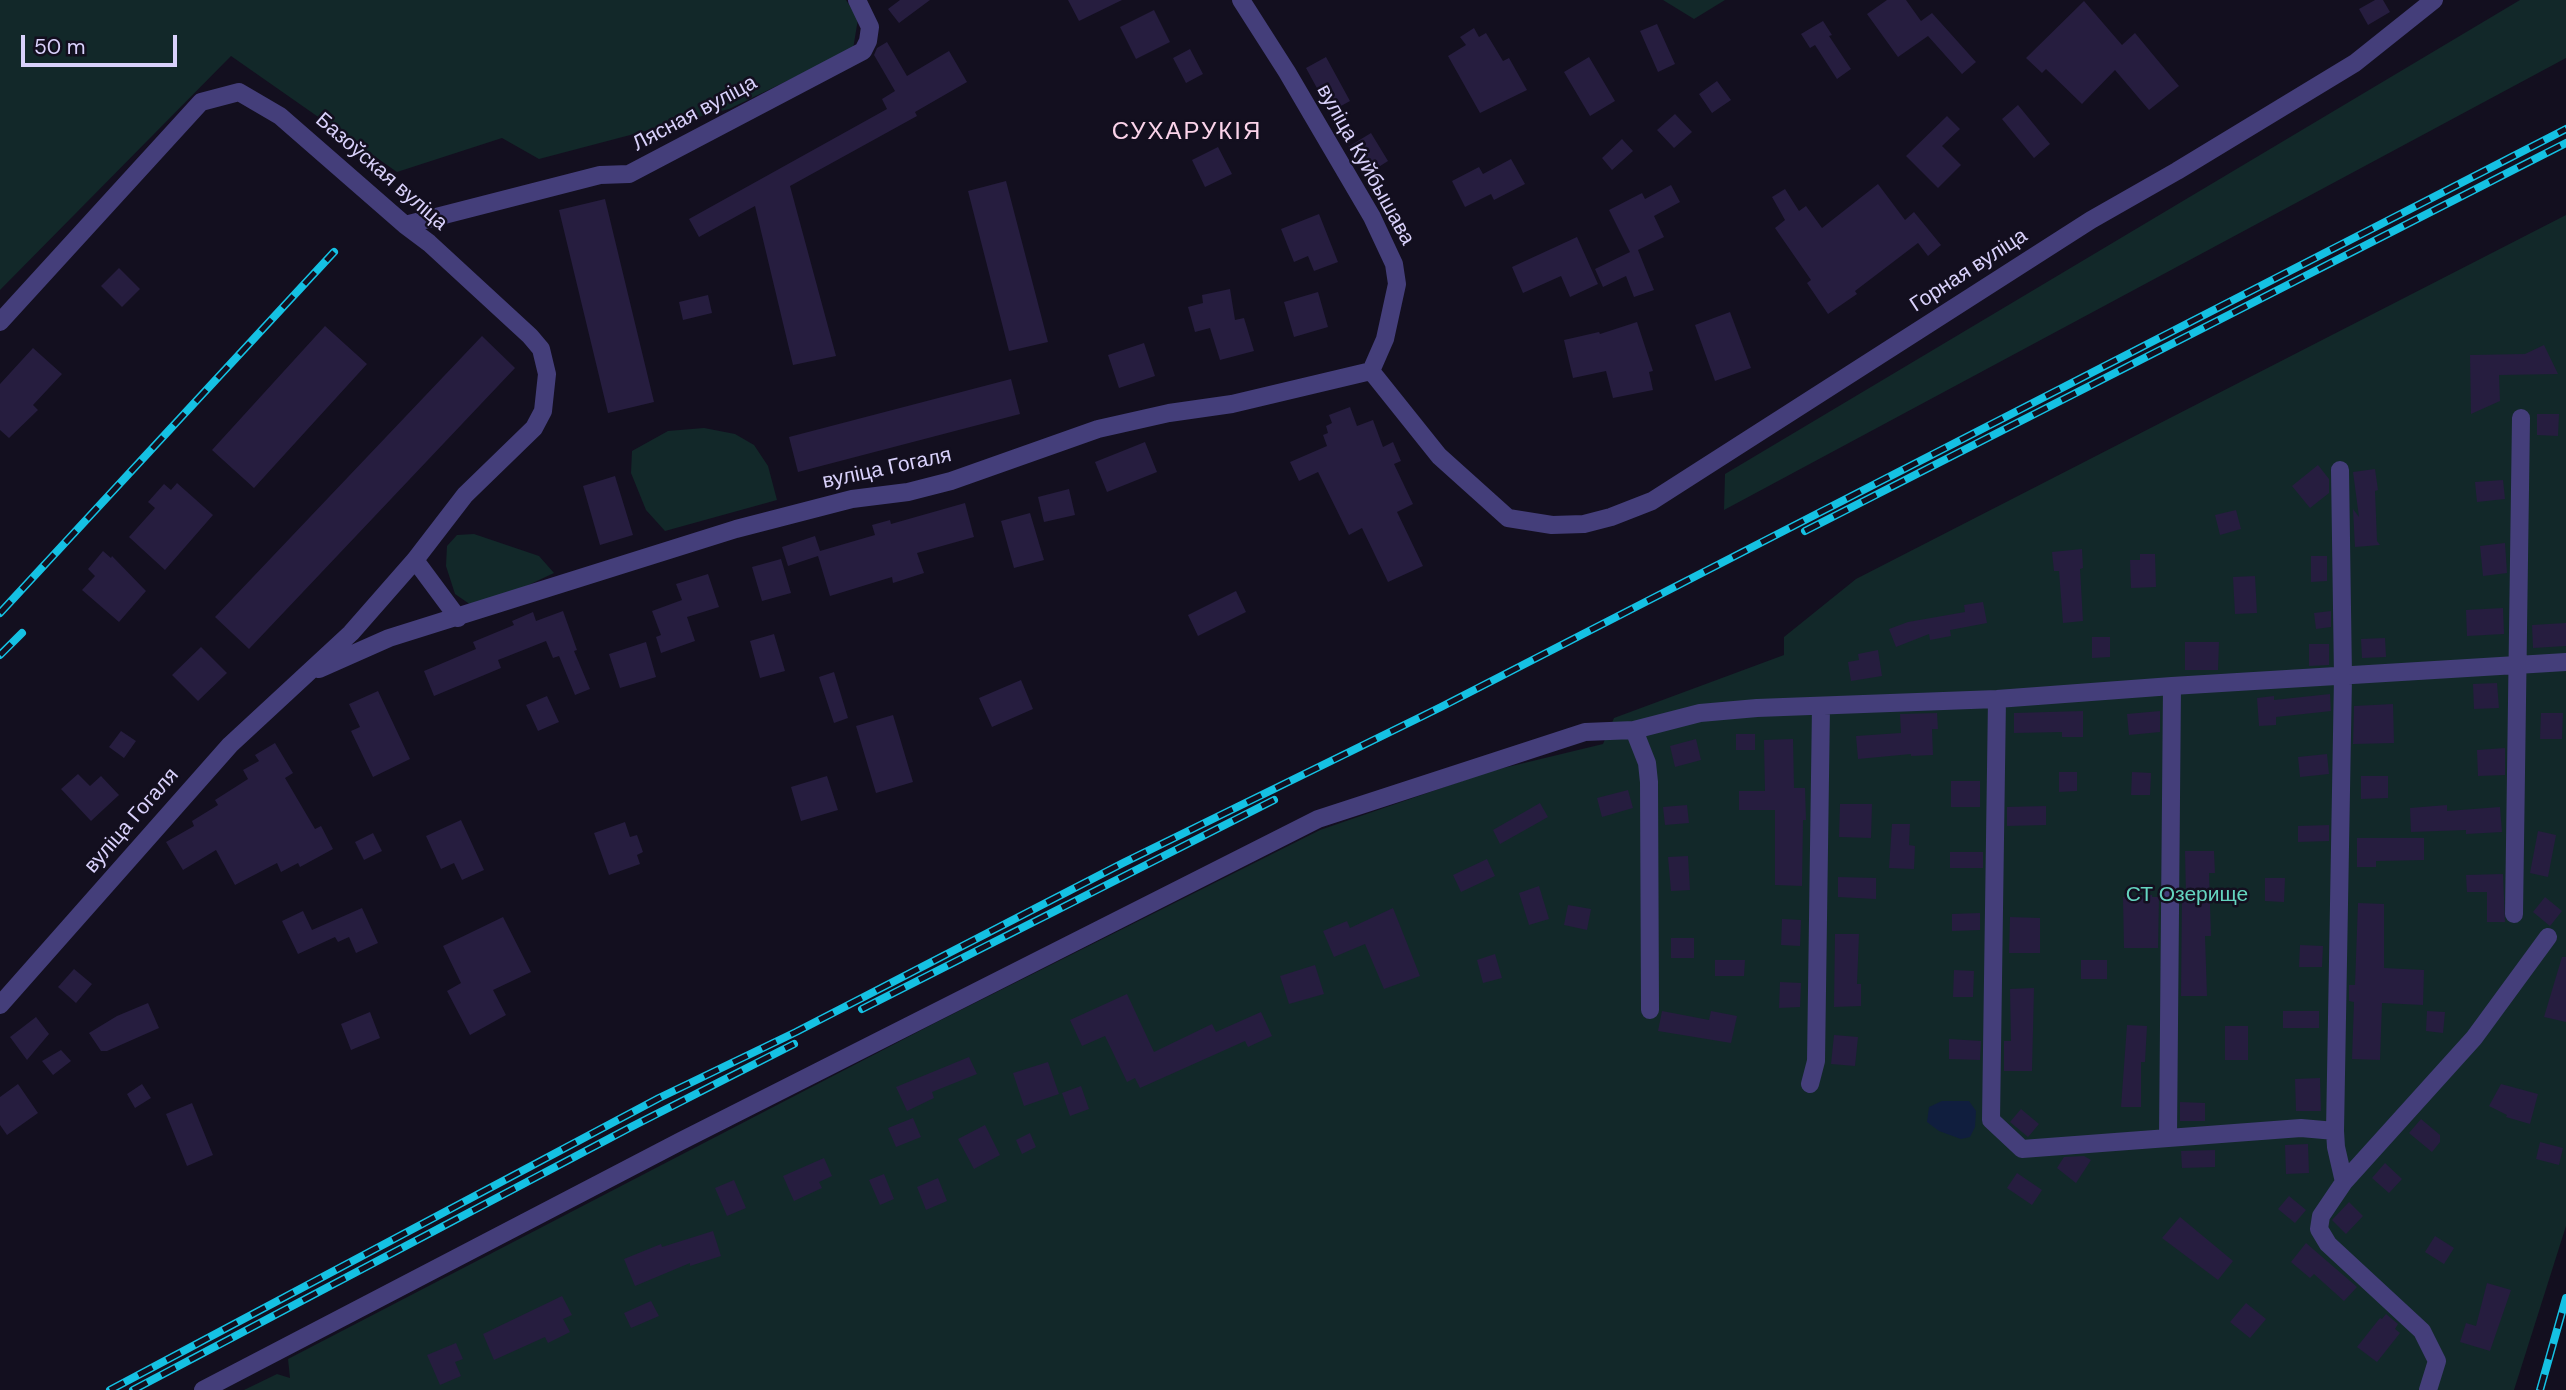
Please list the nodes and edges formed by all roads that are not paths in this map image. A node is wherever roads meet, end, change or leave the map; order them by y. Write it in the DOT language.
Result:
graph roads {
  1 [pos="858,0"];
  2 [pos="1241,0"];
  3 [pos="2434,0"];
  4 [pos="405,225"];
  5 [pos="0,322"];
  6 [pos="1371,371"];
  7 [pos="2521,418"];
  8 [pos="2340,470"];
  9 [pos="415,560"];
  10 [pos="458,618"];
  11 [pos="2566,662"];
  12 [pos="2518,666"];
  13 [pos="306,675"];
  14 [pos="2343,677"];
  15 [pos="2172,686"];
  16 [pos="1997,699"];
  17 [pos="1821,706"];
  18 [pos="1625,729"];
  19 [pos="2514,914"];
  20 [pos="2548,937"];
  21 [pos="0,1005"];
  22 [pos="1650,1010"];
  23 [pos="1810,1084"];
  24 [pos="2335,1131"];
  25 [pos="2168,1137"];
  26 [pos="2344,1182"];
  27 [pos="203,1390"];
  28 [pos="2428,1390"];
  1 -- 4 [label="street, Лясная вуліца"];
  2 -- 6 [label="street, вуліца Куйбышава"];
  3 -- 6 [label="street, Горная вуліца"];
  4 -- 5 [label="street, Базоўская вуліца"];
  4 -- 9 [label="street, Базоўская вуліца"];
  6 -- 10 [label="street, вуліца Гогаля"];
  7 -- 12 [label="street"];
  8 -- 14 [label="street"];
  9 -- 10 [label="street"];
  9 -- 13 [label="street, вуліца Гогаля"];
  10 -- 13 [label="street, вуліца Гогаля"];
  11 -- 12 [label="street"];
  12 -- 14 [label="street"];
  12 -- 19 [label="street"];
  13 -- 21 [label="street, вуліца Гогаля"];
  14 -- 15 [label="street"];
  14 -- 24 [label="street"];
  15 -- 16 [label="street"];
  15 -- 25 [label="street"];
  16 -- 17 [label="street"];
  16 -- 25 [label="street"];
  17 -- 18 [label="street"];
  17 -- 23 [label="street"];
  18 -- 22 [label="street"];
  18 -- 27 [label="street"];
  20 -- 26 [label="street"];
  24 -- 25 [label="street"];
  24 -- 26 [label="street"];
  26 -- 28 [label="street"];
}
